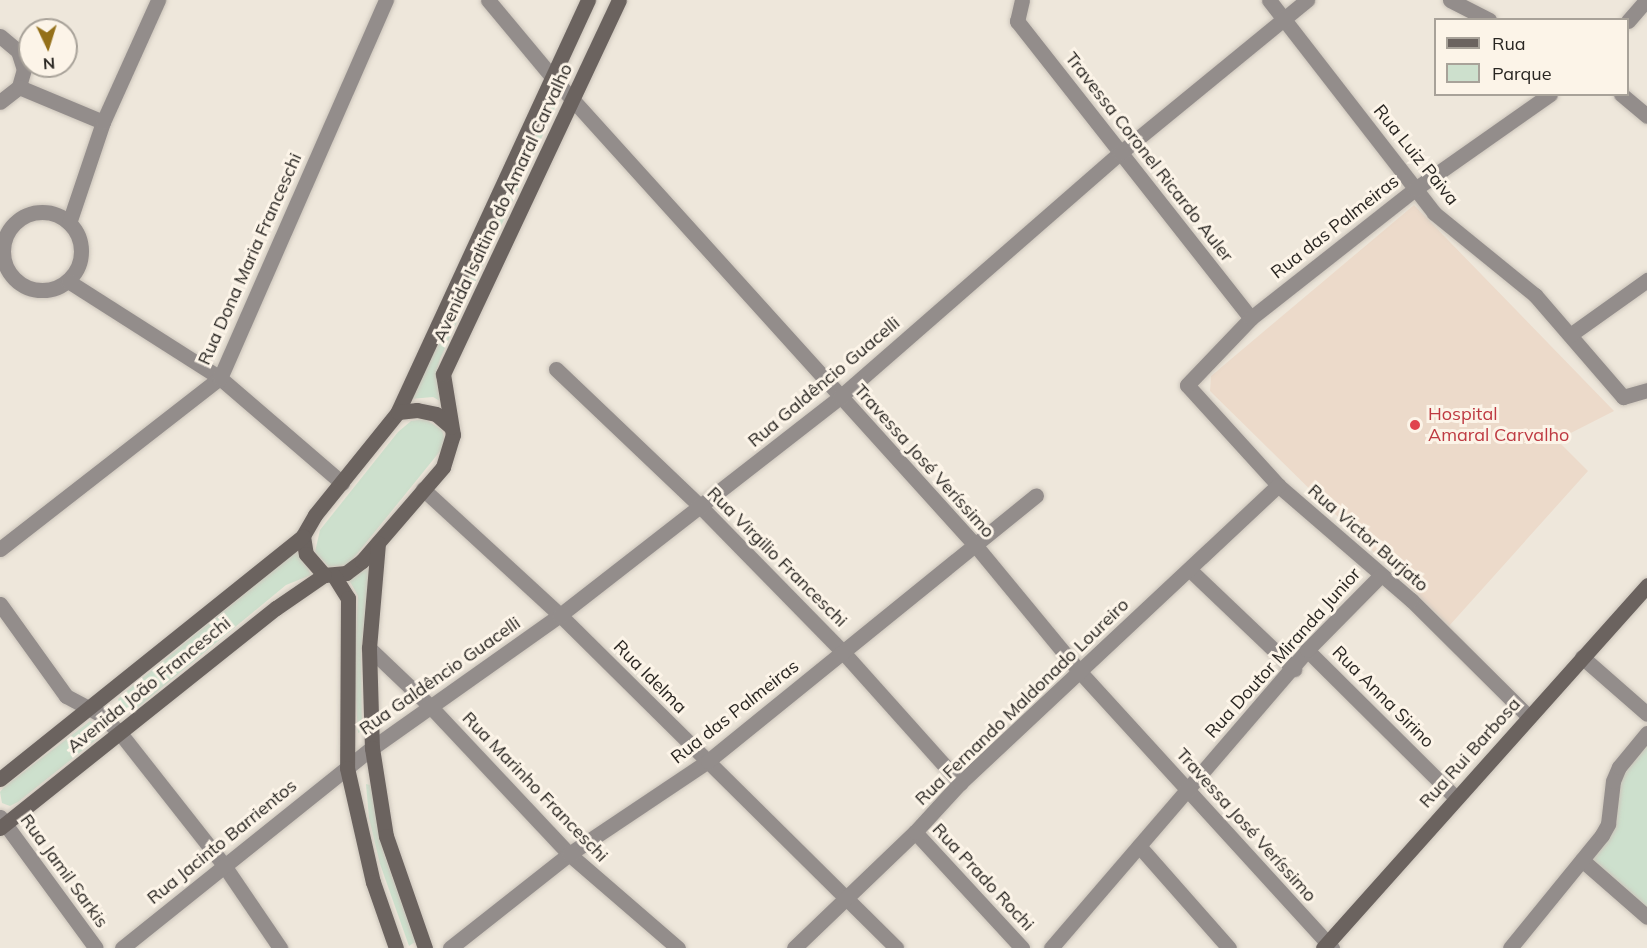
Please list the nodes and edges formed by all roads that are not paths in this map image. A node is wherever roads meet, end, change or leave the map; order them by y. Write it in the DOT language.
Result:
graph roads {
  1 [pos="158,0"];
  2 [pos="386,0"];
  3 [pos="488,0"];
  4 [pos="588,0"];
  5 [pos="619,0"];
  6 [pos="1022,0"];
  7 [pos="1269,0"];
  8 [pos="1307,0"];
  9 [pos="1450,0"];
  10 [pos="1646,0"];
  11 [pos="1485,18"];
  12 [pos="1284,19"];
  13 [pos="1629,20"];
  14 [pos="0,36"];
  15 [pos="553,78"];
  16 [pos="19,87"];
  17 [pos="1547,96"];
  18 [pos="1623,96"];
  19 [pos="574,100"];
  20 [pos="0,102"];
  21 [pos="1647,116"];
  22 [pos="104,122"];
  23 [pos="1120,153"];
  24 [pos="1415,189"];
  25 [pos="69,223"];
  26 [pos="5,277"];
  27 [pos="1647,280"];
  28 [pos="68,281"];
  29 [pos="1251,318"];
  30 [pos="1570,335"];
  31 [pos="556,369"];
  32 [pos="220,378"];
  33 [pos="1186,385"];
  34 [pos="1647,390"];
  35 [pos="840,397"];
  36 [pos="398,412"];
  37 [pos="451,427"];
  38 [pos="342,483"];
  39 [pos="1278,485"];
  40 [pos="423,489"];
  41 [pos="1036,495"];
  42 [pos="701,507"];
  43 [pos="303,536"];
  44 [pos="378,543"];
  45 [pos="976,546"];
  46 [pos="0,549"];
  47 [pos="1190,570"];
  48 [pos="329,576"];
  49 [pos="1380,576"];
  50 [pos="1647,585"];
  51 [pos="0,604"];
  52 [pos="560,615"];
  53 [pos="369,648"];
  54 [pos="1307,650"];
  55 [pos="843,652"];
  56 [pos="1582,657"];
  57 [pos="1294,669"];
  58 [pos="1080,672"];
  59 [pos="430,706"];
  60 [pos="89,707"];
  61 [pos="1647,714"];
  62 [pos="1528,717"];
  63 [pos="120,733"];
  64 [pos="1647,733"];
  65 [pos="372,748"];
  66 [pos="708,761"];
  67 [pos="347,768"];
  68 [pos="0,779"];
  69 [pos="960,783"];
  70 [pos="1187,787"];
  71 [pos="1456,798"];
  72 [pos="2,823"];
  73 [pos="915,832"];
  74 [pos="1139,846"];
  75 [pos="569,854"];
  76 [pos="1582,860"];
  77 [pos="223,864"];
  78 [pos="846,898"];
  79 [pos="1647,917"];
  80 [pos="1328,946"];
  81 [pos="96,948"];
  82 [pos="122,948"];
  83 [pos="280,948"];
  84 [pos="396,948"];
  85 [pos="425,948"];
  86 [pos="450,948"];
  87 [pos="678,948"];
  88 [pos="794,948"];
  89 [pos="896,948"];
  90 [pos="1022,948"];
  91 [pos="1051,948"];
  92 [pos="1229,948"];
  93 [pos="1510,948"];
  1 -- 22 [label="street"];
  2 -- 32 [label="street, Rua Dona Maria Franceschi"];
  3 -- 15 [label="street, Travessa José Veríssimo"];
  4 -- 15 [label="main road, Avenida Isaltino do Amaral Carvalho"];
  5 -- 19 [label="main road, Avenida Isaltino do Amaral Carvalho"];
  6 -- 23 [label="street, Travessa Coronel Ricardo Auler"];
  7 -- 12 [label="street, Rua Luiz Paiva"];
  8 -- 12 [label="street, Rua Galdêncio Guacelli"];
  9 -- 11 [label="street"];
  10 -- 13 [label="street"];
  12 -- 23 [label="street, Rua Galdêncio Guacelli"];
  12 -- 24 [label="street, Rua Luiz Paiva"];
  14 -- 16 [label="street"];
  15 -- 19 [label="street, Travessa José Veríssimo"];
  15 -- 36 [label="main road, Avenida Isaltino do Amaral Carvalho"];
  16 -- 20 [label="street"];
  16 -- 22 [label="street"];
  17 -- 24 [label="street, Rua das Palmeiras"];
  18 -- 21 [label="street"];
  19 -- 35 [label="street, Travessa José Veríssimo"];
  19 -- 37 [label="main road, Avenida Isaltino do Amaral Carvalho"];
  22 -- 25 [label="street"];
  23 -- 29 [label="street, Travessa Coronel Ricardo Auler"];
  23 -- 35 [label="street, Rua Galdêncio Guacelli"];
  24 -- 29 [label="street, Rua das Palmeiras"];
  24 -- 30 [label="street, Rua Luiz Paiva"];
  25 -- 26 [label="street"];
  25 -- 28 [label="street"];
  26 -- 28 [label="street"];
  27 -- 30 [label="street"];
  28 -- 32 [label="street"];
  29 -- 33 [label="street, Rua das Palmeiras"];
  30 -- 34 [label="street, Rua Luiz Paiva"];
  31 -- 42 [label="street, Rua Virgilio Franceschi"];
  32 -- 38 [label="street"];
  32 -- 46 [label="street, Rua Dona Maria Franceschi"];
  33 -- 39 [label="street, Rua Victor Burjato"];
  35 -- 42 [label="street, Rua Galdêncio Guacelli"];
  35 -- 45 [label="street, Travessa José Veríssimo"];
  36 -- 37 [label="main road"];
  36 -- 38 [label="main road, Avenida Isaltino do Amaral Carvalho"];
  37 -- 40 [label="main road, Avenida Isaltino do Amaral Carvalho"];
  38 -- 43 [label="main road, Avenida João Franceschi"];
  39 -- 47 [label="street, Rua Fernando Maldonado Loureiro"];
  39 -- 49 [label="street, Rua Victor Burjato"];
  40 -- 44 [label="main road, Avenida João Franceschi"];
  40 -- 52 [label="street, Rua Idelma"];
  41 -- 45 [label="street, Rua das Palmeiras"];
  42 -- 52 [label="street, Rua Galdêncio Guacelli"];
  42 -- 55 [label="street, Rua Virgilio Franceschi"];
  43 -- 48 [label="main road"];
  43 -- 60 [label="main road, Avenida João Franceschi"];
  44 -- 48 [label="main road, Avenida João Franceschi"];
  44 -- 53 [label="main road"];
  45 -- 55 [label="street, Rua das Palmeiras"];
  45 -- 58 [label="street, Travessa José Veríssimo"];
  47 -- 57 [label="street"];
  47 -- 58 [label="street, Rua Fernando Maldonado Loureiro"];
  48 -- 63 [label="main road, Avenida João Franceschi"];
  48 -- 67 [label="main road"];
  49 -- 54 [label="street, Rua Doutor Miranda Junior"];
  49 -- 62 [label="street, Rua Victor Burjato"];
  50 -- 56 [label="main road, Rua Rui Barbosa"];
  51 -- 60 [label="street"];
  52 -- 59 [label="street, Rua Galdêncio Guacelli"];
  52 -- 66 [label="street, Rua Idelma"];
  53 -- 59 [label="street, Rua Marinho Franceschi"];
  53 -- 65 [label="main road"];
  54 -- 57 [label="street, Rua Doutor Miranda Junior"];
  54 -- 71 [label="street, Rua Anna Sirino"];
  55 -- 66 [label="street, Rua das Palmeiras"];
  55 -- 69 [label="street, Rua Virgilio Franceschi"];
  56 -- 61 [label="street"];
  56 -- 62 [label="main road, Rua Rui Barbosa"];
  57 -- 70 [label="street, Rua Doutor Miranda Junior"];
  58 -- 69 [label="street, Rua Fernando Maldonado Loureiro"];
  58 -- 70 [label="street, Travessa José Veríssimo"];
  59 -- 65 [label="street, Rua Galdêncio Guacelli"];
  59 -- 75 [label="street, Rua Marinho Franceschi"];
  60 -- 63 [label="street"];
  60 -- 68 [label="main road, Avenida João Franceschi"];
  62 -- 71 [label="main road, Rua Rui Barbosa"];
  63 -- 72 [label="main road, Avenida João Franceschi"];
  63 -- 77 [label="street"];
  64 -- 76 [label="street"];
  65 -- 67 [label="street, Rua Galdêncio Guacelli"];
  65 -- 85 [label="main road"];
  66 -- 75 [label="street, Rua das Palmeiras"];
  66 -- 78 [label="street, Rua Idelma"];
  67 -- 77 [label="street, Rua Jacinto Barrientos"];
  67 -- 84 [label="main road"];
  69 -- 73 [label="street, Rua Fernando Maldonado Loureiro"];
  70 -- 74 [label="street, Rua Doutor Miranda Junior"];
  70 -- 80 [label="street, Travessa José Veríssimo"];
  71 -- 80 [label="main road, Rua Rui Barbosa"];
  72 -- 81 [label="street, Rua Jamil Sarkis"];
  73 -- 78 [label="street, Rua Fernando Maldonado Loureiro"];
  73 -- 90 [label="street, Rua Prado Rochi"];
  74 -- 91 [label="street, Rua Doutor Miranda Junior"];
  74 -- 92 [label="street"];
  75 -- 86 [label="street, Rua das Palmeiras"];
  75 -- 87 [label="street, Rua Marinho Franceschi"];
  76 -- 79 [label="street"];
  76 -- 93 [label="street"];
  77 -- 82 [label="street, Rua Jacinto Barrientos"];
  77 -- 83 [label="street"];
  78 -- 88 [label="street, Rua Fernando Maldonado Loureiro"];
  78 -- 89 [label="street, Rua Idelma"];
}
